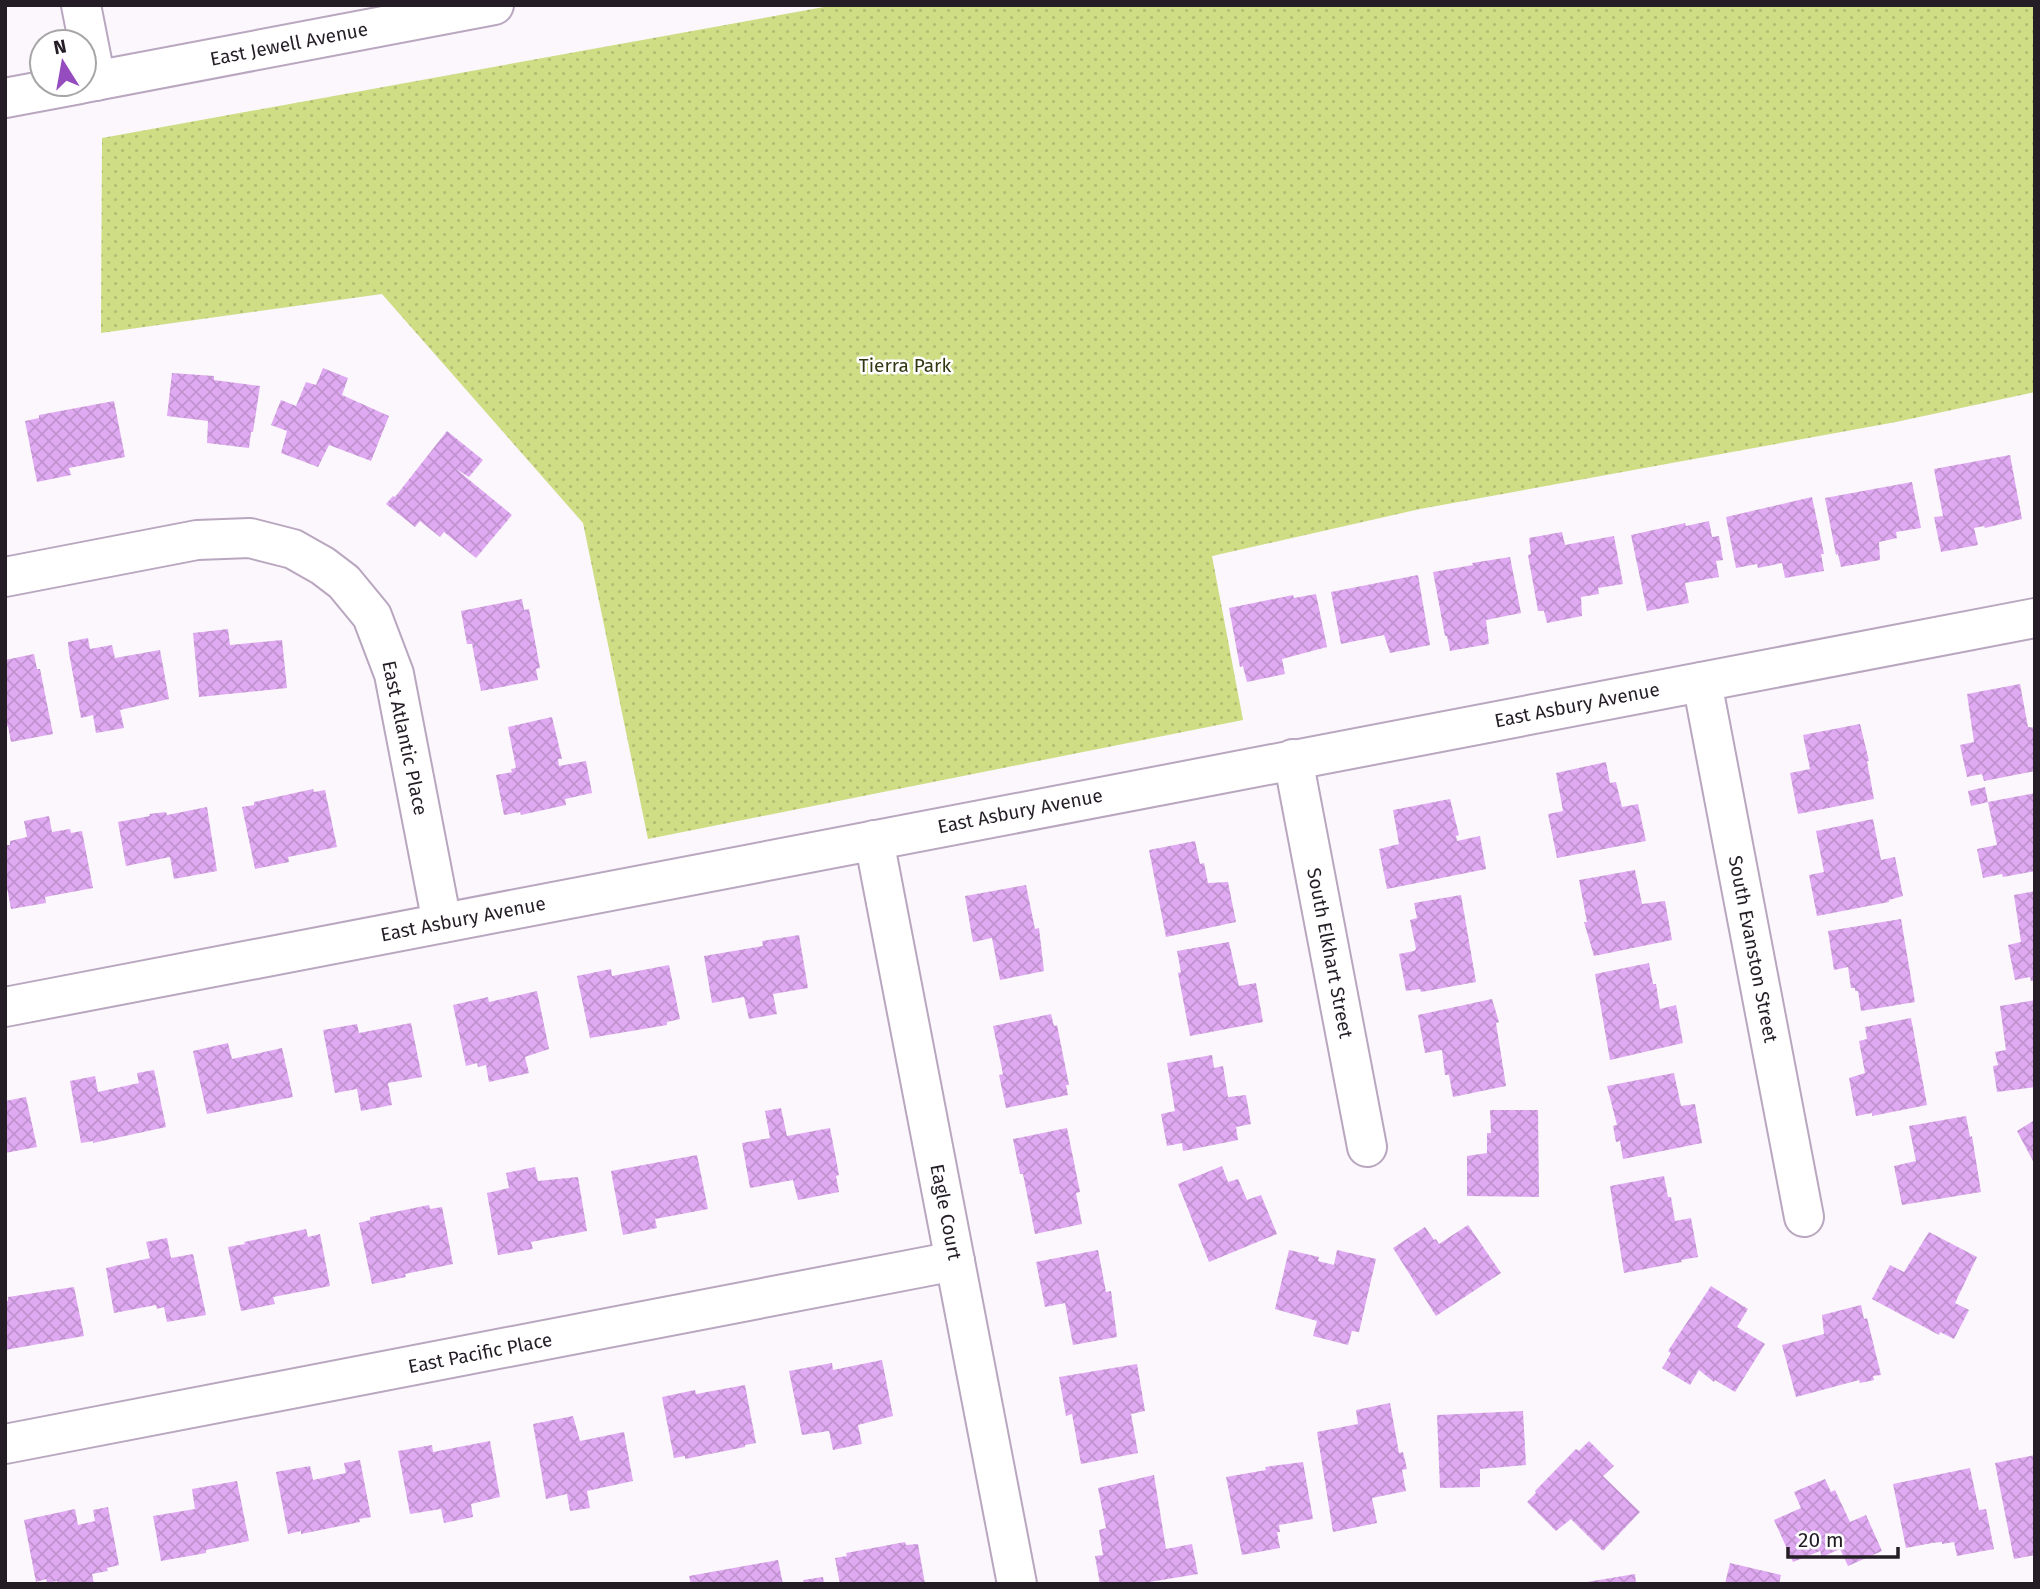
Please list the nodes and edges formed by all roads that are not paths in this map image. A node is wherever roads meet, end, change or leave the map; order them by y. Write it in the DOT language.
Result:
graph roads {
  1 [pos="81,5"];
  2 [pos="494,5"];
  3 [pos="378,16"];
  4 [pos="83,28"];
  5 [pos="98,80"];
  6 [pos="28,94"];
  7 [pos="5,98"];
  8 [pos="5,577"];
  9 [pos="2035,618"];
  10 [pos="1702,682"];
  11 [pos="1293,759"];
  12 [pos="874,840"];
  13 [pos="442,923"];
  14 [pos="5,1007"];
  15 [pos="1367,1147"];
  16 [pos="1804,1217"];
  17 [pos="955,1261"];
  18 [pos="5,1444"];
  19 [pos="1017,1584"];
  1 -- 4 [label="street"];
  2 -- 3 [label="street, East Jewell Avenue"];
  3 -- 5 [label="street, East Jewell Avenue"];
  6 -- 7 [label="street, East Jewell Avenue"];
  8 -- 13 [label="street, East Atlantic Place"];
  9 -- 10 [label="street, East Asbury Avenue"];
  10 -- 11 [label="street, East Asbury Avenue"];
  10 -- 16 [label="street, South Evanston Street"];
  11 -- 12 [label="street, East Asbury Avenue"];
  11 -- 15 [label="street, South Elkhart Street"];
  12 -- 13 [label="street, East Asbury Avenue"];
  12 -- 17 [label="street, Eagle Court"];
  13 -- 14 [label="street, East Asbury Avenue"];
  17 -- 18 [label="street, East Pacific Place"];
  17 -- 19 [label="street, Eagle Court"];
}
